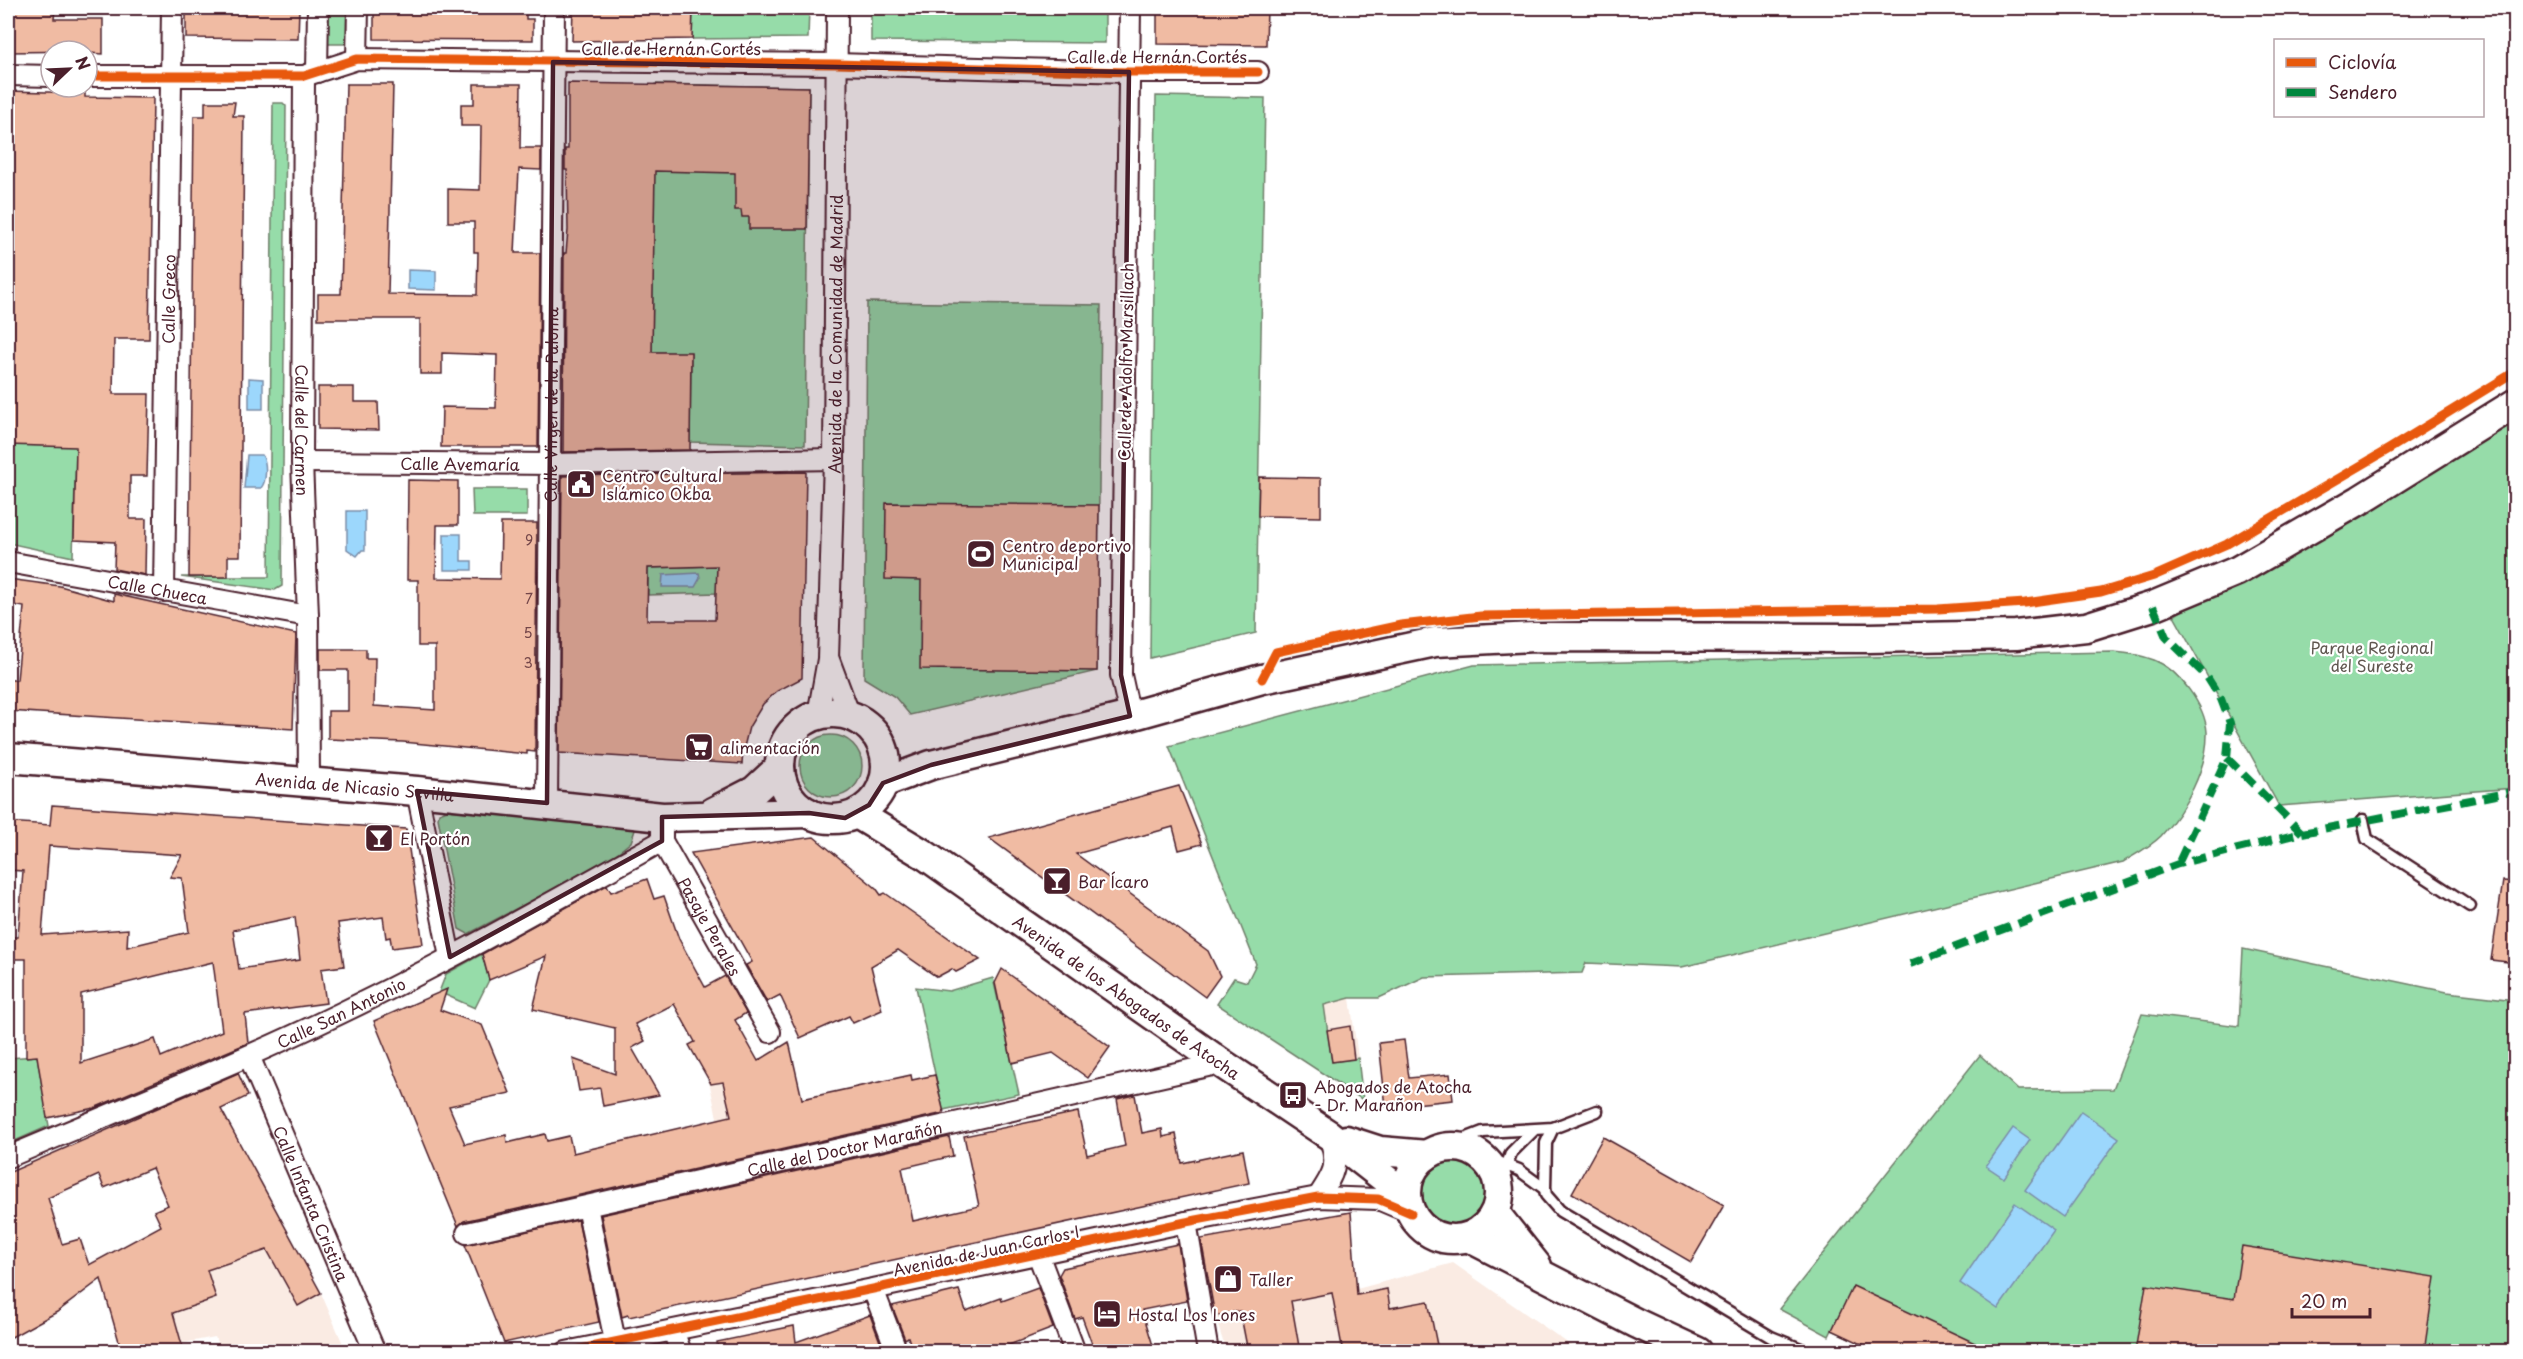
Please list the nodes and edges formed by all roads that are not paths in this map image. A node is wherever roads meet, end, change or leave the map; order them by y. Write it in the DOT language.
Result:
graph roads {
  1 [pos="172,8"];
  2 [pos="318,8"];
  3 [pos="358,8"];
  4 [pos="554,8"];
  5 [pos="837,8"];
  6 [pos="1130,8"];
  7 [pos="357,59"];
  8 [pos="553,62"];
  9 [pos="836,64"];
  10 [pos="1129,72"];
  11 [pos="1258,72"];
  12 [pos="311,74"];
  13 [pos="8,75"];
  14 [pos="39,76"];
  15 [pos="99,76"];
  16 [pos="171,76"];
  17 [pos="2516,403"];
  18 [pos="834,459"];
  19 [pos="302,462"];
  20 [pos="552,464"];
  21 [pos="8,562"];
  22 [pos="164,591"];
  23 [pos="308,616"];
  24 [pos="828,659"];
  25 [pos="818,715"];
  26 [pos="850,716"];
  27 [pos="1130,716"];
  28 [pos="883,750"];
  29 [pos="8,758"];
  30 [pos="932,765"];
  31 [pos="780,766"];
  32 [pos="309,784"];
  33 [pos="881,788"];
  34 [pos="417,791"];
  35 [pos="547,803"];
  36 [pos="809,813"];
  37 [pos="857,814"];
  38 [pos="703,817"];
  39 [pos="2363,820"];
  40 [pos="662,829"];
  41 [pos="925,855"];
  42 [pos="2470,906"];
  43 [pos="450,957"];
  44 [pos="770,1032"];
  45 [pos="249,1056"];
  46 [pos="1221,1063"];
  47 [pos="1597,1111"];
  48 [pos="1552,1128"];
  49 [pos="1534,1130"];
  50 [pos="1329,1135"];
  51 [pos="1433,1152"];
  52 [pos="8,1157"];
  53 [pos="1495,1180"];
  54 [pos="1545,1189"];
  55 [pos="1318,1197"];
  56 [pos="1409,1205"];
  57 [pos="587,1207"];
  58 [pos="1186,1222"];
  59 [pos="467,1233"];
  60 [pos="1468,1237"];
  61 [pos="1038,1254"];
  62 [pos="1544,1275"];
  63 [pos="873,1289"];
  64 [pos="673,1330"];
  65 [pos="615,1341"];
  66 [pos="375,1352"];
  67 [pos="566,1352"];
  68 [pos="681,1352"];
  69 [pos="897,1352"];
  70 [pos="1075,1352"];
  71 [pos="1208,1352"];
  72 [pos="1698,1352"];
  73 [pos="1808,1352"];
  1 -- 16 [label="street, Calle Greco"];
  2 -- 12 [label="street, Calle del Carmen"];
  3 -- 7 [label="street"];
  4 -- 8 [label="street, Calle Virgen de la Paloma"];
  5 -- 9 [label="street, Avenida de la Comunidad de Madrid"];
  6 -- 10 [label="street, Calle de Adolfo Marsillach"];
  7 -- 8 [label="street, Calle de Hernán Cortés"];
  7 -- 12 [label="street, Calle de Hernán Cortés"];
  8 -- 9 [label="street, Calle de Hernán Cortés"];
  8 -- 20 [label="street, Calle Virgen de la Paloma"];
  9 -- 10 [label="street, Calle de Hernán Cortés"];
  9 -- 18 [label="street, Avenida de la Comunidad de Madrid"];
  10 -- 11 [label="street, Calle de Hernán Cortés"];
  10 -- 27 [label="street, Calle de Adolfo Marsillach"];
  12 -- 16 [label="street, Calle de Hernán Cortés"];
  12 -- 19 [label="street, Calle del Carmen"];
  13 -- 14 [label="street"];
  15 -- 16 [label="street, Calle de Hernán Cortés"];
  16 -- 22 [label="street, Calle Greco"];
  17 -- 27 [label="main road"];
  18 -- 20 [label="street, Calle Avemaría"];
  18 -- 24 [label="street, Avenida de la Comunidad de Madrid"];
  19 -- 20 [label="street, Calle Avemaría"];
  19 -- 23 [label="street, Calle del Carmen"];
  20 -- 35 [label="street, Calle Virgen de la Paloma"];
  21 -- 22 [label="street, Calle Chueca"];
  22 -- 23 [label="street, Calle Chueca"];
  23 -- 32 [label="street, Calle del Carmen"];
  24 -- 25 [label="street"];
  24 -- 26 [label="street"];
  25 -- 26 [label="main road"];
  25 -- 31 [label="main road"];
  26 -- 28 [label="main road"];
  27 -- 30 [label="main road"];
  28 -- 30 [label="main road"];
  28 -- 33 [label="main road"];
  29 -- 32 [label="main road, Avenida de Nicasio Sevilla"];
  30 -- 33 [label="main road"];
  31 -- 36 [label="main road"];
  31 -- 38 [label="main road, Avenida de Nicasio Sevilla"];
  32 -- 34 [label="main road, Avenida de Nicasio Sevilla"];
  33 -- 37 [label="main road"];
  33 -- 41 [label="main road, Avenida de los Abogados de Atocha"];
  34 -- 35 [label="main road, Avenida de Nicasio Sevilla"];
  34 -- 43 [label="street"];
  35 -- 40 [label="main road, Avenida de Nicasio Sevilla"];
  36 -- 37 [label="main road"];
  36 -- 38 [label="main road, Avenida de Nicasio Sevilla"];
  37 -- 41 [label="main road, Avenida de los Abogados de Atocha"];
  38 -- 40 [label="main road, Avenida de Nicasio Sevilla"];
  39 -- 42 [label="lane"];
  40 -- 43 [label="street, Calle San Antonio"];
  40 -- 44 [label="street, Pasaje Perales"];
  41 -- 46 [label="main road, Avenida de los Abogados de Atocha"];
  43 -- 45 [label="street, Calle San Antonio"];
  45 -- 52 [label="street, Calle San Antonio"];
  45 -- 66 [label="street, Calle Infanta Cristina"];
  46 -- 50 [label="main road, Avenida de los Abogados de Atocha"];
  46 -- 57 [label="street, Calle del Doctor Marañón"];
  47 -- 48 [label="lane"];
  48 -- 49 [label="lane"];
  48 -- 54 [label="lane"];
  49 -- 51 [label="lane"];
  49 -- 53 [label="lane"];
  50 -- 51 [label="main road, Avenida de los Abogados de Atocha"];
  50 -- 55 [label="street"];
  50 -- 56 [label="main road, Avenida de los Abogados de Atocha"];
  51 -- 53 [label="main road"];
  51 -- 56 [label="main road"];
  53 -- 54 [label="lane"];
  53 -- 60 [label="main road"];
  53 -- 62 [label="main road"];
  54 -- 73 [label="lane"];
  55 -- 56 [label="street, Avenida de Juan Carlos I"];
  55 -- 58 [label="street, Avenida de Juan Carlos I"];
  56 -- 60 [label="main road"];
  57 -- 59 [label="street, Calle del Doctor Marañón"];
  57 -- 65 [label="street"];
  58 -- 61 [label="street, Avenida de Juan Carlos I"];
  58 -- 71 [label="street"];
  60 -- 62 [label="main road"];
  61 -- 63 [label="street, Avenida de Juan Carlos I"];
  61 -- 70 [label="street"];
  62 -- 72 [label="main road"];
  63 -- 64 [label="street, Avenida de Juan Carlos I"];
  63 -- 69 [label="street"];
  64 -- 65 [label="street, Avenida de Juan Carlos I"];
  64 -- 68 [label="street"];
  65 -- 67 [label="street, Avenida de Juan Carlos I"];
}
